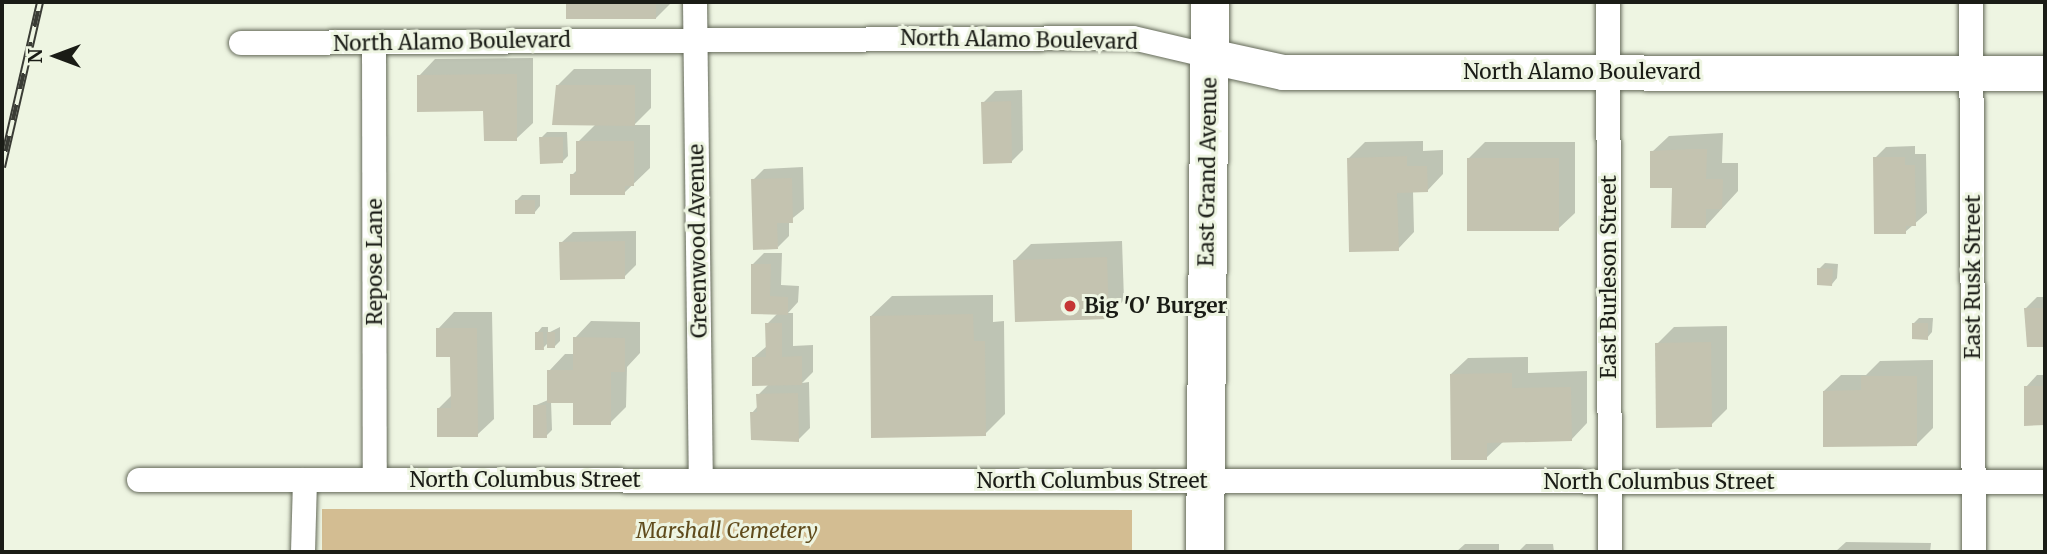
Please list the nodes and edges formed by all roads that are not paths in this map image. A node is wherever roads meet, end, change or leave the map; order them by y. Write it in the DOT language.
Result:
graph roads {
  1 [pos="695,2"];
  2 [pos="1210,2"];
  3 [pos="1608,2"];
  4 [pos="1971,2"];
  5 [pos="696,40"];
  6 [pos="241,43"];
  7 [pos="374,44"];
  8 [pos="1210,56"];
  9 [pos="1608,72"];
  10 [pos="1972,73"];
  11 [pos="2045,73"];
  12 [pos="139,480"];
  13 [pos="305,480"];
  14 [pos="375,480"];
  15 [pos="701,481"];
  16 [pos="1205,481"];
  17 [pos="1609,482"];
  18 [pos="1973,482"];
  19 [pos="2045,482"];
  20 [pos="303,552"];
  21 [pos="1205,552"];
  22 [pos="1610,552"];
  23 [pos="1973,552"];
  1 -- 5 [label="street, Greenwood Avenue"];
  2 -- 8 [label="highway, East Grand Avenue"];
  3 -- 9 [label="street, East Burleson Street"];
  4 -- 10 [label="street, East Rusk Street"];
  5 -- 7 [label="street, North Alamo Boulevard"];
  5 -- 8 [label="street, North Alamo Boulevard"];
  5 -- 15 [label="street, Greenwood Avenue"];
  6 -- 7 [label="street, North Alamo Boulevard"];
  7 -- 14 [label="street, Repose Lane"];
  8 -- 9 [label="street, North Alamo Boulevard"];
  8 -- 16 [label="highway, East Grand Avenue"];
  9 -- 10 [label="street, North Alamo Boulevard"];
  9 -- 17 [label="street, East Burleson Street"];
  10 -- 11 [label="street, North Alamo Boulevard"];
  10 -- 18 [label="street, East Rusk Street"];
  12 -- 13 [label="street, North Columbus Street"];
  13 -- 14 [label="street, North Columbus Street"];
  13 -- 20 [label="street"];
  14 -- 15 [label="street, North Columbus Street"];
  15 -- 16 [label="street, North Columbus Street"];
  16 -- 17 [label="street, North Columbus Street"];
  16 -- 21 [label="highway, East Grand Avenue"];
  17 -- 18 [label="street, North Columbus Street"];
  17 -- 22 [label="street, East Burleson Street"];
  18 -- 19 [label="street, North Columbus Street"];
  18 -- 23 [label="street, East Rusk Street"];
}
